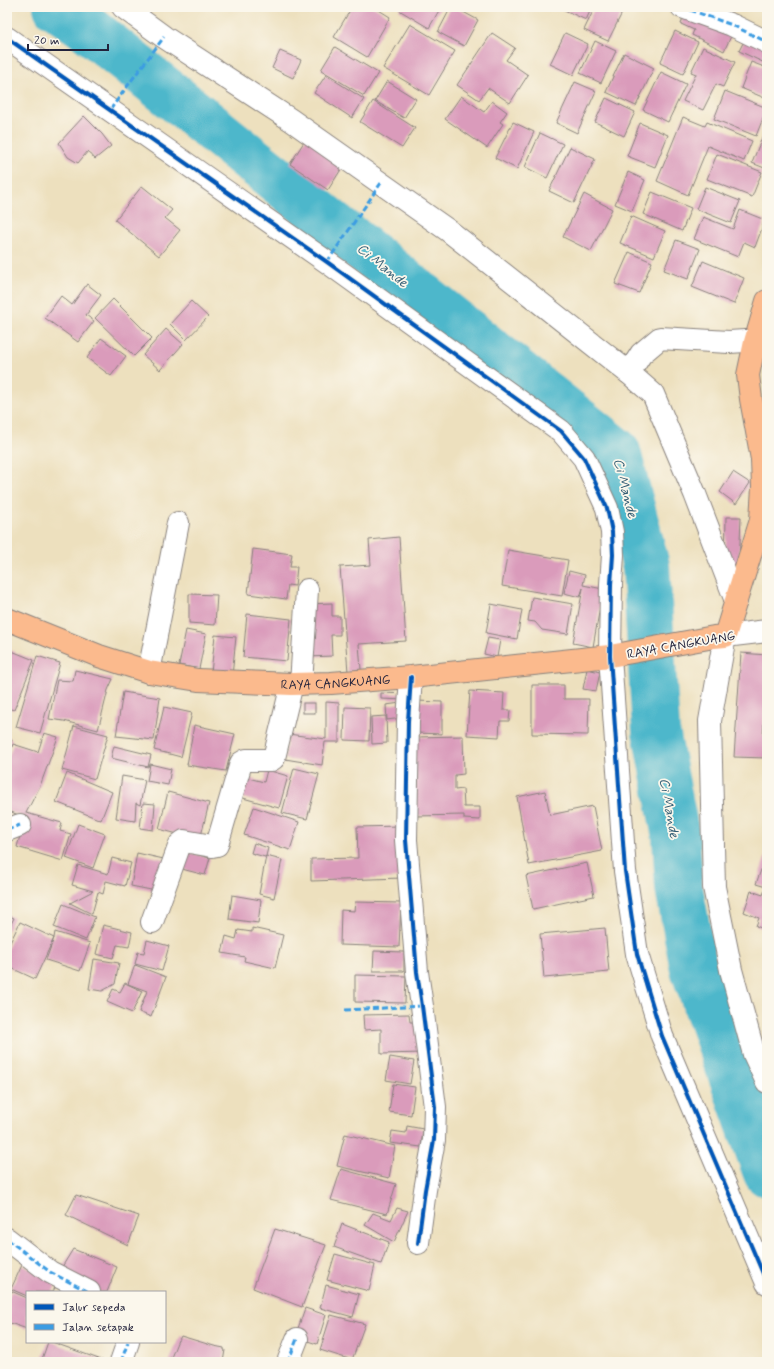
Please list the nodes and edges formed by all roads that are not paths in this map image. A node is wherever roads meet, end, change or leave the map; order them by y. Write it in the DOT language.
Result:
graph roads {
  1 [pos="123,7"];
  2 [pos="682,7"];
  3 [pos="7,38"];
  4 [pos="767,42"];
  5 [pos="767,301"];
  6 [pos="755,342"];
  7 [pos="628,373"];
  8 [pos="178,523"];
  9 [pos="307,590"];
  10 [pos="736,601"];
  11 [pos="7,619"];
  12 [pos="767,631"];
  13 [pos="720,636"];
  14 [pos="610,656"];
  15 [pos="149,672"];
  16 [pos="410,676"];
  17 [pos="297,684"];
  18 [pos="152,922"];
  19 [pos="767,1082"];
  20 [pos="7,1239"];
  21 [pos="418,1243"];
  22 [pos="767,1283"];
  23 [pos="87,1291"];
  24 [pos="297,1339"];
  25 [pos="128,1343"];
  26 [pos="121,1362"];
  27 [pos="288,1362"];
  1 -- 7 [label="street"];
  2 -- 4 [label="street"];
  3 -- 14 [label="street"];
  5 -- 6 [label="main road"];
  6 -- 7 [label="street"];
  6 -- 10 [label="main road"];
  7 -- 10 [label="street"];
  8 -- 15 [label="street"];
  9 -- 17 [label="street"];
  10 -- 13 [label="main road"];
  11 -- 15 [label="main road, RAYA CANGKUANG"];
  12 -- 13 [label="street, RAYA CANGKUANG"];
  13 -- 14 [label="main road, RAYA CANGKUANG"];
  13 -- 19 [label="street"];
  14 -- 16 [label="main road, RAYA CANGKUANG"];
  14 -- 22 [label="street"];
  15 -- 17 [label="main road, RAYA CANGKUANG"];
  16 -- 17 [label="main road, RAYA CANGKUANG"];
  16 -- 21 [label="street"];
  17 -- 18 [label="street"];
  20 -- 23 [label="street"];
  24 -- 27 [label="street"];
  25 -- 26 [label="street"];
}
